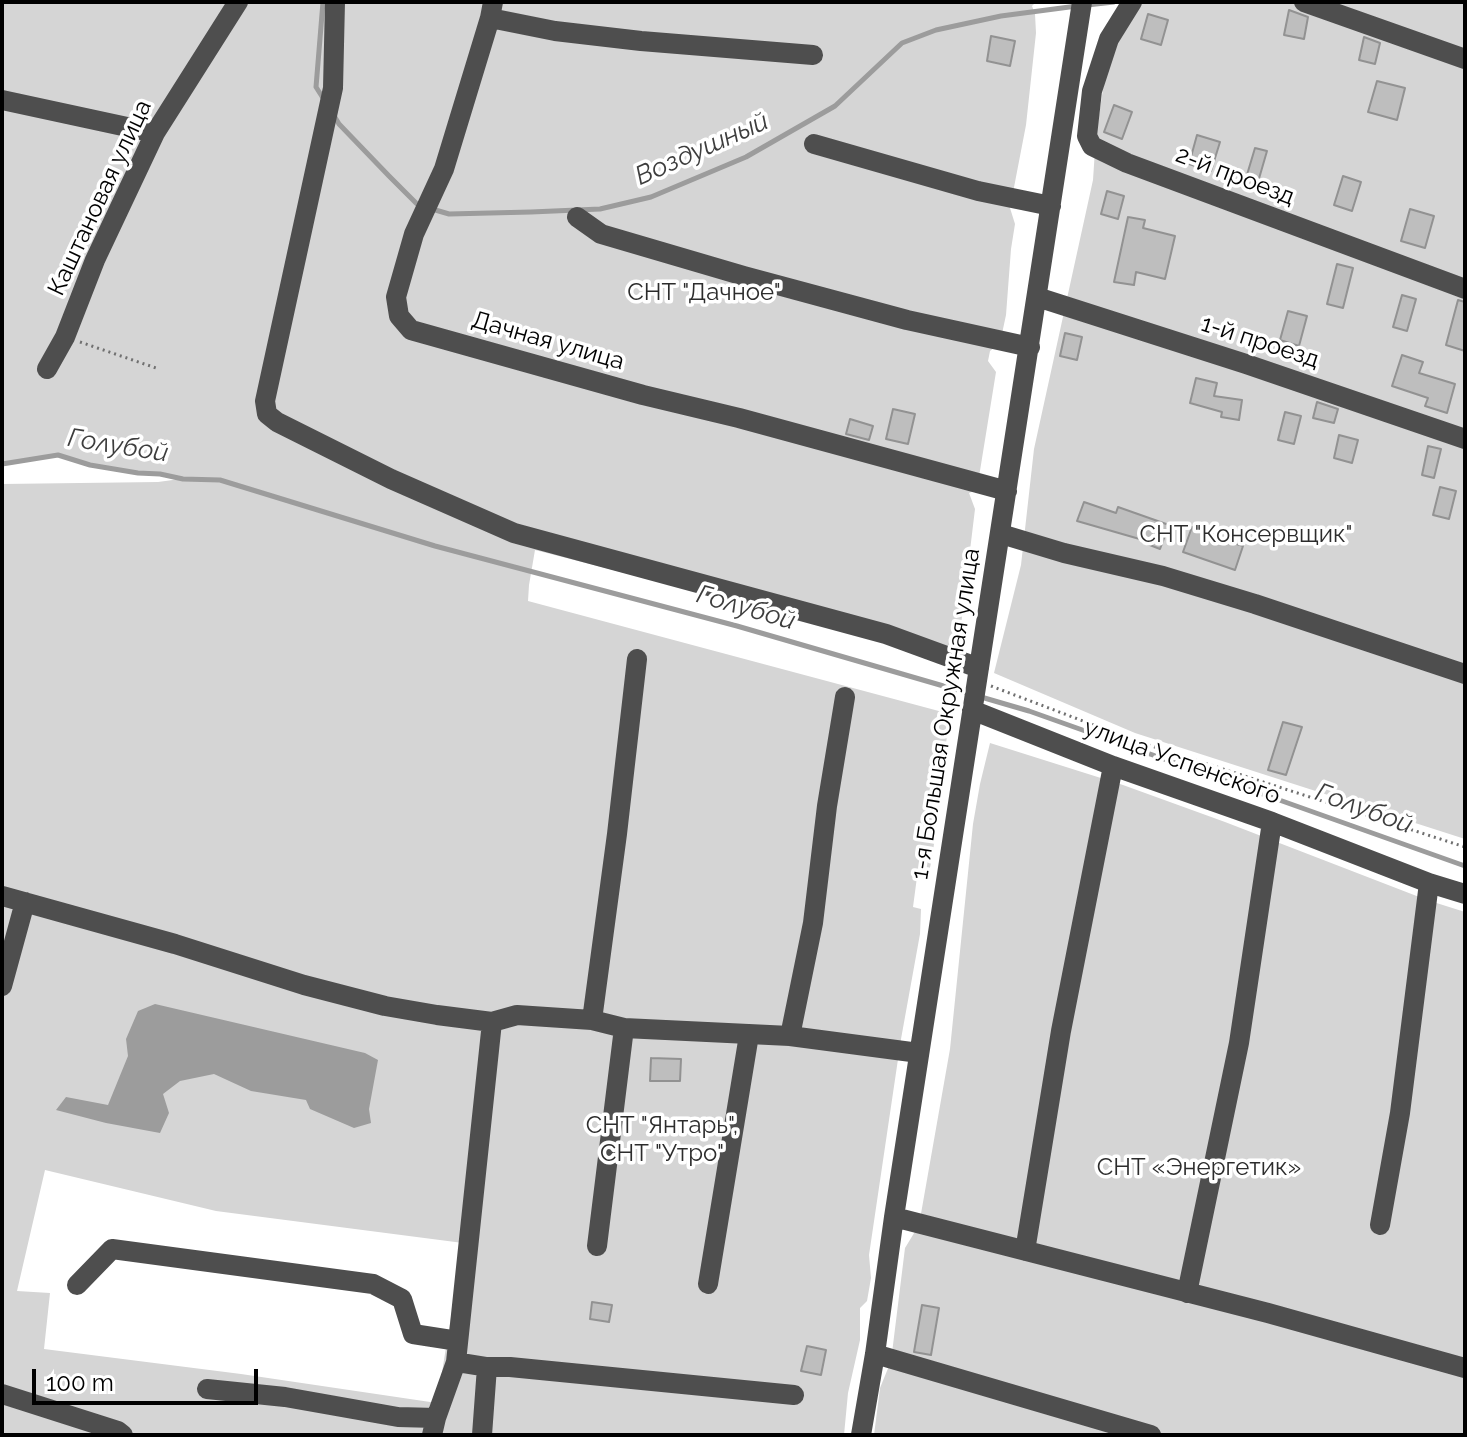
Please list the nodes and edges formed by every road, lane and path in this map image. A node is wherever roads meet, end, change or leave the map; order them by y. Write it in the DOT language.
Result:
graph roads {
  1 [pos="335,2"];
  2 [pos="1082,2"];
  3 [pos="1132,2"];
  4 [pos="1304,2"];
  5 [pos="235,3"];
  6 [pos="492,10"];
  7 [pos="813,55"];
  8 [pos="1465,59"];
  9 [pos="2,100"];
  10 [pos="155,133"];
  11 [pos="814,144"];
  12 [pos="1051,206"];
  13 [pos="577,217"];
  14 [pos="1465,289"];
  15 [pos="1037,297"];
  16 [pos="65,337"];
  17 [pos="1030,347"];
  18 [pos="47,369"];
  19 [pos="159,369"];
  20 [pos="1465,439"];
  21 [pos="1007,491"];
  22 [pos="1001,534"];
  23 [pos="637,659"];
  24 [pos="1465,674"];
  25 [pos="978,675"];
  26 [pos="845,697"];
  27 [pos="972,710"];
  28 [pos="1113,766"];
  29 [pos="1272,822"];
  30 [pos="1465,847"];
  31 [pos="1429,883"];
  32 [pos="1465,894"];
  33 [pos="2,896"];
  34 [pos="25,902"];
  35 [pos="2,986"];
  36 [pos="592,1020"];
  37 [pos="492,1022"];
  38 [pos="624,1028"];
  39 [pos="749,1035"];
  40 [pos="790,1036"];
  41 [pos="919,1053"];
  42 [pos="894,1217"];
  43 [pos="1380,1225"];
  44 [pos="597,1246"];
  45 [pos="1025,1251"];
  46 [pos="708,1284"];
  47 [pos="77,1285"];
  48 [pos="1187,1293"];
  49 [pos="457,1351"];
  50 [pos="875,1354"];
  51 [pos="487,1367"];
  52 [pos="1465,1368"];
  53 [pos="207,1389"];
  54 [pos="2,1394"];
  55 [pos="794,1395"];
  56 [pos="434,1426"];
  57 [pos="123,1435"];
  58 [pos="482,1435"];
  59 [pos="861,1435"];
  60 [pos="1151,1435"];
  1 -- 25 [label="street"];
  2 -- 12 [label="street, 1-я Большая Окружная улица"];
  3 -- 14 [label="street, 2-й проезд"];
  4 -- 8 [label="street"];
  5 -- 10 [label="street, Каштановая улица"];
  6 -- 7 [label="street"];
  6 -- 21 [label="street, Дачная улица"];
  9 -- 10 [label="street"];
  10 -- 16 [label="street, Каштановая улица"];
  11 -- 12 [label="street"];
  12 -- 15 [label="street, 1-я Большая Окружная улица"];
  13 -- 17 [label="street"];
  15 -- 17 [label="street, 1-я Большая Окружная улица"];
  15 -- 20 [label="street, 1-й проезд"];
  16 -- 18 [label="street, Каштановая улица"];
  16 -- 19 [label="path"];
  17 -- 21 [label="street, 1-я Большая Окружная улица"];
  21 -- 22 [label="street, 1-я Большая Окружная улица"];
  22 -- 24 [label="street"];
  22 -- 25 [label="street, 1-я Большая Окружная улица"];
  23 -- 36 [label="street"];
  25 -- 27 [label="street, 1-я Большая Окружная улица"];
  25 -- 30 [label="path"];
  26 -- 40 [label="street"];
  27 -- 28 [label="street, улица Успенского"];
  27 -- 41 [label="street, 1-я Большая Окружная улица"];
  28 -- 29 [label="street, улица Успенского"];
  28 -- 45 [label="street"];
  29 -- 31 [label="street, улица Успенского"];
  29 -- 48 [label="street"];
  31 -- 32 [label="street, улица Успенского"];
  31 -- 43 [label="street"];
  33 -- 34 [label="street"];
  34 -- 35 [label="street"];
  34 -- 37 [label="street"];
  36 -- 37 [label="street"];
  36 -- 38 [label="street"];
  37 -- 49 [label="street"];
  38 -- 39 [label="street"];
  38 -- 44 [label="street"];
  39 -- 40 [label="street"];
  39 -- 46 [label="street"];
  40 -- 41 [label="street"];
  41 -- 42 [label="street, 1-я Большая Окружная улица"];
  42 -- 45 [label="street"];
  42 -- 50 [label="street, 1-я Большая Окружная улица"];
  45 -- 48 [label="street"];
  47 -- 49 [label="street"];
  48 -- 52 [label="street"];
  49 -- 51 [label="street"];
  49 -- 56 [label="street"];
  50 -- 59 [label="street, 1-я Большая Окружная улица"];
  50 -- 60 [label="street"];
  51 -- 55 [label="street"];
  51 -- 58 [label="street"];
  53 -- 56 [label="street"];
  54 -- 57 [label="street"];
}
